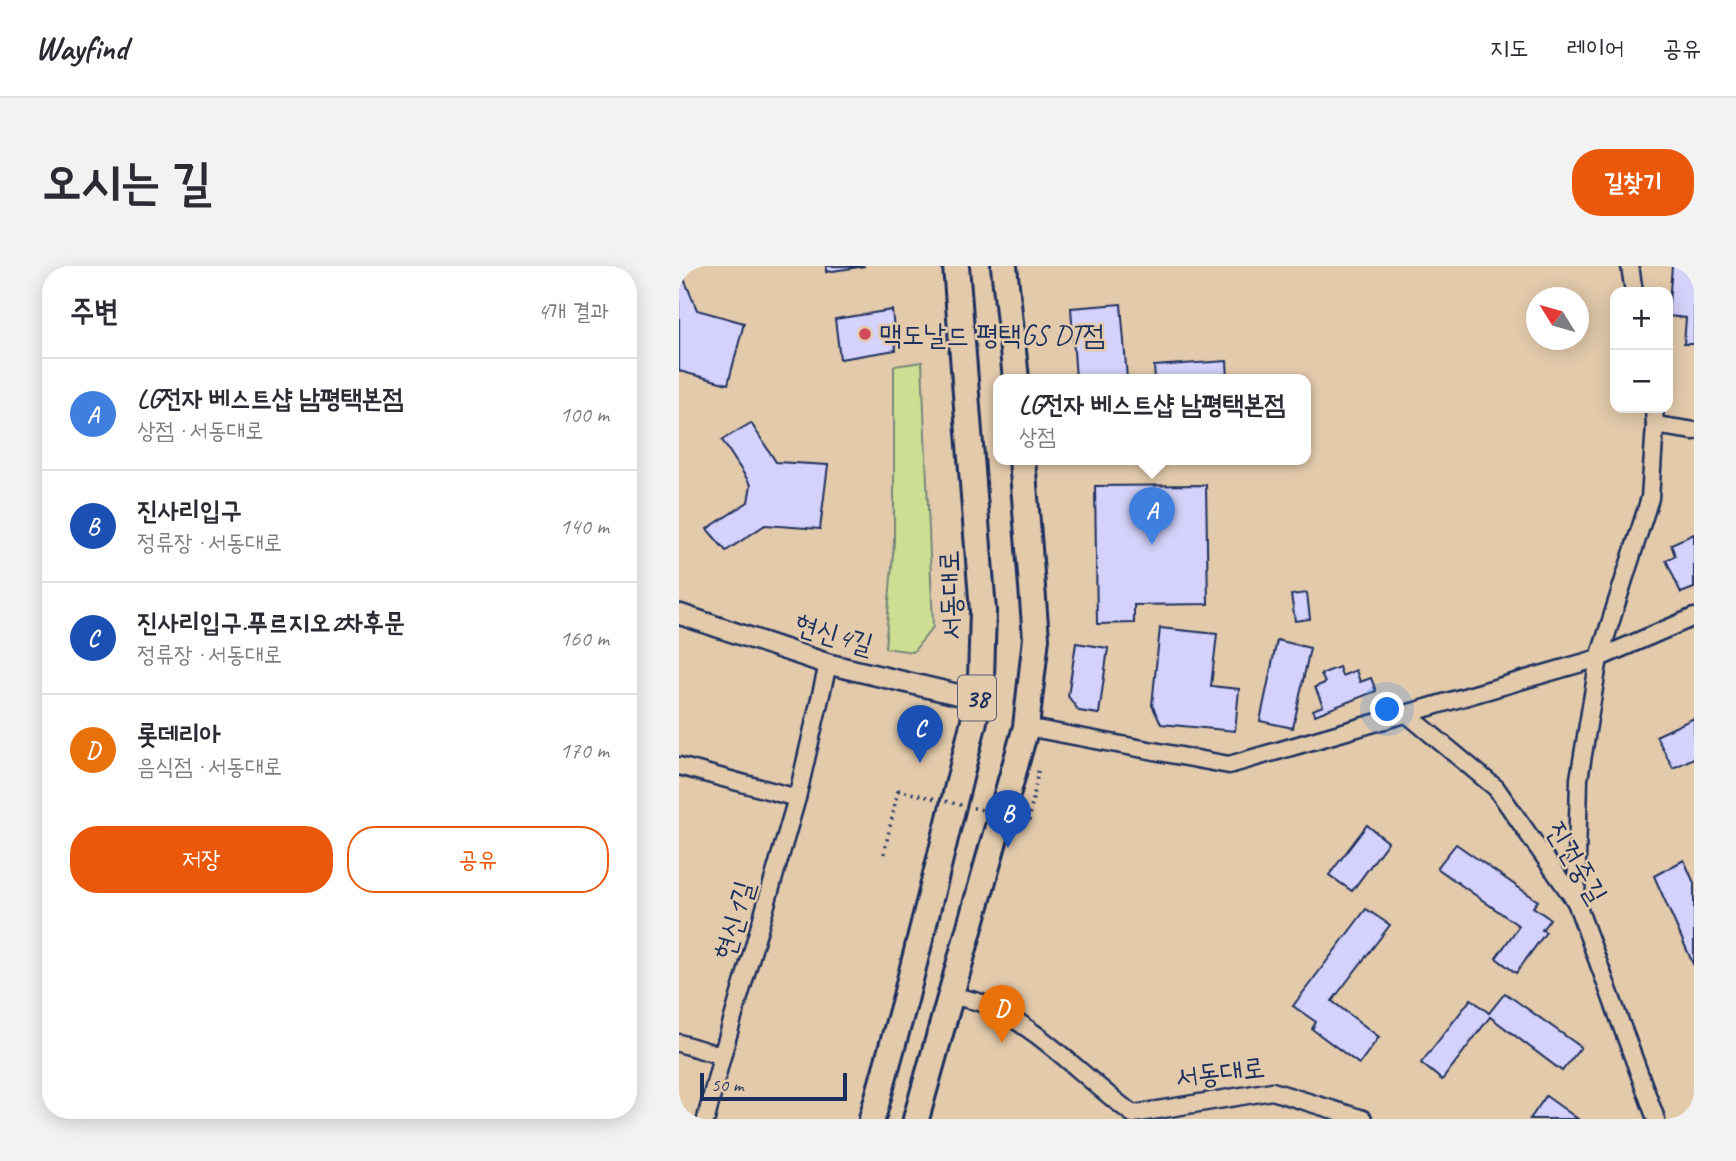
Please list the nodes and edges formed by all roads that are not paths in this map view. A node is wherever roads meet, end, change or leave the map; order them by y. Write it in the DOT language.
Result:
graph roads {
  1 [pos="956,266"];
  2 [pos="1005,266"];
  3 [pos="1630,266"];
  4 [pos="1633,287"];
  5 [pos="1016,374"];
  6 [pos="1654,413"];
  7 [pos="1655,425"];
  8 [pos="1694,431"];
  9 [pos="1022,465"];
  10 [pos="679,614"];
  11 [pos="1694,617"];
  12 [pos="1599,658"];
  13 [pos="828,664"];
  14 [pos="977,699"];
  15 [pos="1407,714"];
  16 [pos="1026,727"];
  17 [pos="679,766"];
  18 [pos="797,798"];
  19 [pos="1576,902"];
  20 [pos="951,996"];
  21 [pos="679,1043"];
  22 [pos="722,1056"];
  23 [pos="706,1119"];
  24 [pos="872,1119"];
  25 [pos="916,1119"];
  26 [pos="1363,1119"];
  27 [pos="1656,1119"];
  1 -- 14 [label="main road, 서동대로 / 38"];
  2 -- 5 [label="main road"];
  3 -- 4 [label="street"];
  6 -- 7 [label="street"];
  7 -- 8 [label="street"];
  7 -- 12 [label="street"];
  9 -- 16 [label="main road, 38"];
  10 -- 13 [label="street, 현신4길"];
  11 -- 12 [label="street"];
  12 -- 15 [label="street"];
  12 -- 19 [label="street"];
  13 -- 14 [label="street, 현신4길"];
  13 -- 18 [label="street, 현신1길"];
  14 -- 24 [label="main road, 서동대로 / 38"];
  15 -- 16 [label="street"];
  15 -- 19 [label="street, 진건중길"];
  16 -- 20 [label="main road, 38"];
  17 -- 18 [label="street"];
  18 -- 22 [label="street, 현신1길"];
  19 -- 27 [label="street, 진건중길"];
  20 -- 25 [label="main road, 38"];
  20 -- 26 [label="street, 서동대로"];
  21 -- 22 [label="street"];
  22 -- 23 [label="street, 현신1길"];
}
